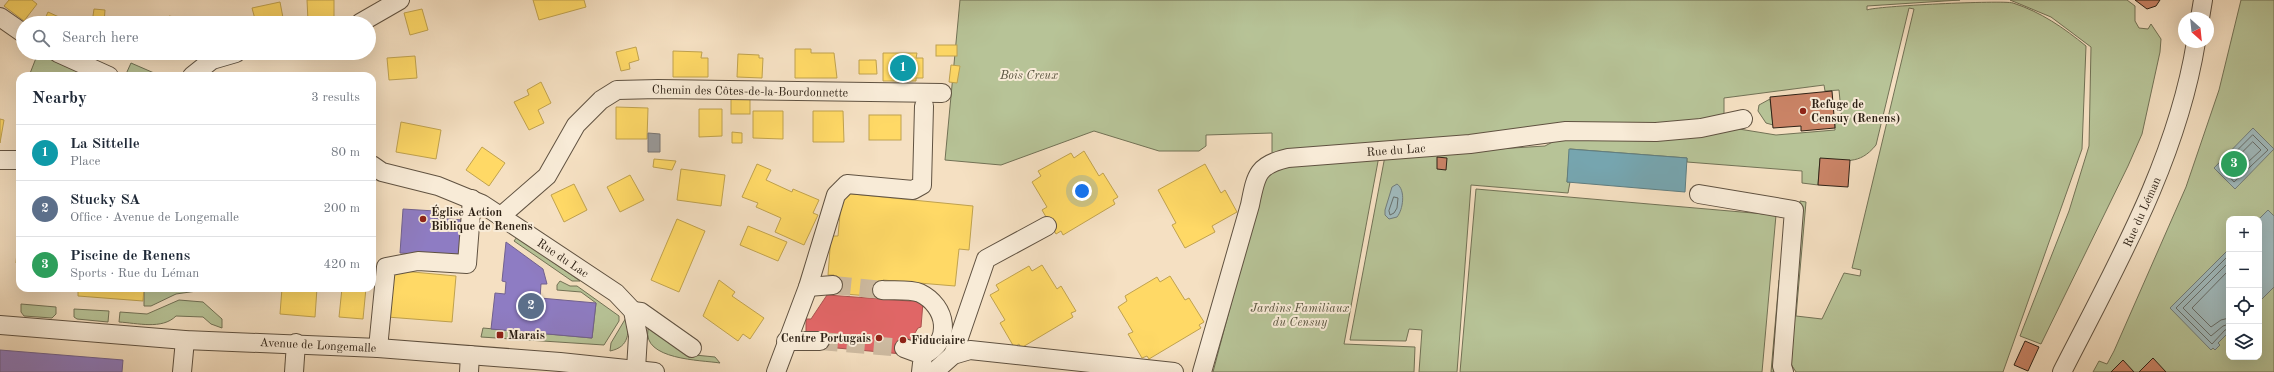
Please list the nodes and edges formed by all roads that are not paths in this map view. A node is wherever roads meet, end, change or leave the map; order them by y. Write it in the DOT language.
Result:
graph roads {
  1 [pos="400,0"];
  2 [pos="2202,0"];
  3 [pos="2201,12"];
  4 [pos="0,16"];
  5 [pos="372,16"];
  6 [pos="16,28"];
  7 [pos="2195,48"];
  8 [pos="73,60"];
  9 [pos="212,60"];
  10 [pos="99,72"];
  11 [pos="197,72"];
  12 [pos="942,93"];
  13 [pos="924,106"];
  14 [pos="1743,119"];
  15 [pos="0,160"];
  16 [pos="16,160"];
  17 [pos="376,171"];
  18 [pos="1699,194"];
  19 [pos="472,199"];
  20 [pos="501,216"];
  21 [pos="1047,226"];
  22 [pos="833,286"];
  23 [pos="808,287"];
  24 [pos="882,290"];
  25 [pos="633,311"];
  26 [pos="0,325"];
  27 [pos="185,340"];
  28 [pos="786,341"];
  29 [pos="820,341"];
  30 [pos="296,343"];
  31 [pos="378,348"];
  32 [pos="692,348"];
  33 [pos="904,348"];
  34 [pos="953,355"];
  35 [pos="470,363"];
  36 [pos="922,363"];
  37 [pos="557,367"];
  38 [pos="636,369"];
  39 [pos="182,372"];
  40 [pos="294,372"];
  41 [pos="655,372"];
  42 [pos="776,372"];
  43 [pos="934,372"];
  44 [pos="1174,372"];
  45 [pos="1202,372"];
  46 [pos="1784,372"];
  47 [pos="2062,372"];
  1 -- 5 [label="street"];
  2 -- 3 [label="street"];
  4 -- 6 [label="street"];
  7 -- 47 [label="street, Rue du Léman"];
  8 -- 10 [label="street"];
  9 -- 11 [label="street"];
  12 -- 20 [label="street, Chemin des Côtes-de-la-Bourdonnette"];
  13 -- 23 [label="street"];
  14 -- 45 [label="street, Rue du Lac"];
  15 -- 16 [label="street"];
  17 -- 19 [label="street, Rue du Lac"];
  18 -- 46 [label="street"];
  19 -- 20 [label="street, Rue du Lac"];
  19 -- 31 [label="street"];
  20 -- 25 [label="street, Rue du Lac"];
  21 -- 34 [label="street"];
  22 -- 23 [label="street"];
  23 -- 28 [label="street"];
  24 -- 36 [label="street"];
  25 -- 32 [label="street"];
  25 -- 38 [label="street"];
  26 -- 27 [label="street, Avenue de Longemalle"];
  27 -- 30 [label="street, Avenue de Longemalle"];
  27 -- 39 [label="street"];
  28 -- 29 [label="street"];
  28 -- 42 [label="street"];
  30 -- 31 [label="street, Avenue de Longemalle"];
  30 -- 40 [label="street"];
  31 -- 35 [label="street, Avenue de Longemalle"];
  33 -- 36 [label="street"];
  34 -- 43 [label="street"];
  34 -- 44 [label="street"];
  35 -- 37 [label="street, Avenue de Longemalle"];
  37 -- 38 [label="street, Avenue de Longemalle"];
  38 -- 41 [label="street"];
}
